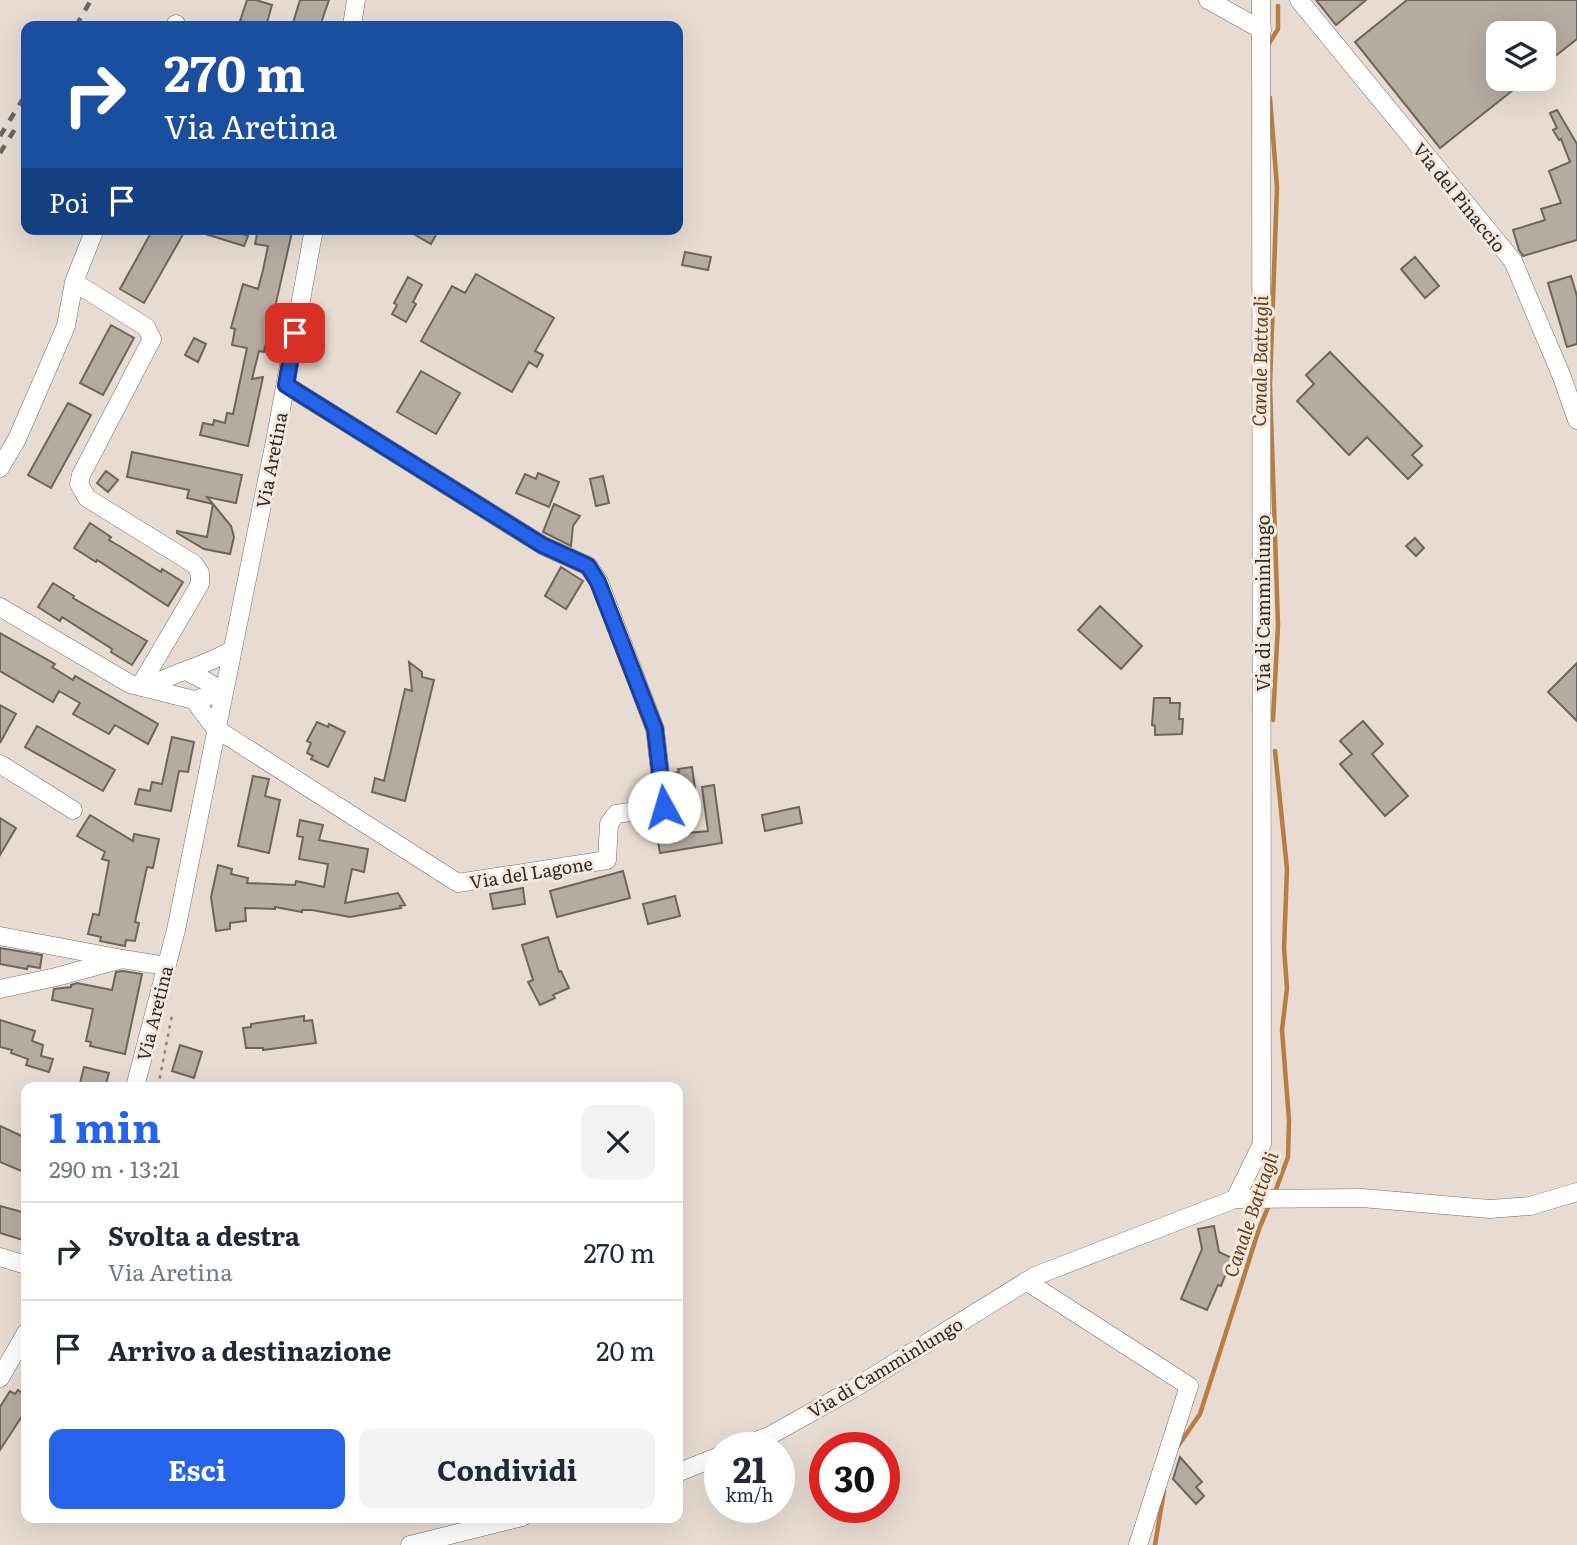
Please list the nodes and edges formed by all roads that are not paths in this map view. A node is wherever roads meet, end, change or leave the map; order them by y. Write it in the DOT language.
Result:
graph roads {
  1 [pos="356,0"];
  2 [pos="1208,0"];
  3 [pos="1261,0"];
  4 [pos="1298,0"];
  5 [pos="353,21"];
  6 [pos="1262,30"];
  7 [pos="92,235"];
  8 [pos="313,235"];
  9 [pos="74,282"];
  10 [pos="286,385"];
  11 [pos="1577,420"];
  12 [pos="0,468"];
  13 [pos="0,607"];
  14 [pos="233,649"];
  15 [pos="186,671"];
  16 [pos="144,687"];
  17 [pos="223,692"];
  18 [pos="194,700"];
  19 [pos="215,728"];
  20 [pos="0,764"];
  21 [pos="73,810"];
  22 [pos="0,936"];
  23 [pos="122,958"];
  24 [pos="166,966"];
  25 [pos="0,989"];
  26 [pos="136,1082"];
  27 [pos="1577,1192"];
  28 [pos="1235,1199"];
  29 [pos="0,1256"];
  30 [pos="21,1263"];
  31 [pos="1026,1281"];
  32 [pos="21,1342"];
  33 [pos="0,1378"];
  34 [pos="776,1432"];
  35 [pos="704,1462"];
  36 [pos="683,1471"];
  37 [pos="498,1523"];
  38 [pos="410,1545"];
  39 [pos="1138,1545"];
  1 -- 5 [label="street"];
  2 -- 6 [label="street"];
  3 -- 6 [label="street, Via di Camminlungo"];
  4 -- 11 [label="street, Via del Pinaccio"];
  6 -- 28 [label="street, Via di Camminlungo"];
  7 -- 9 [label="street"];
  8 -- 10 [label="street, Via Aretina"];
  9 -- 12 [label="street"];
  9 -- 16 [label="street"];
  10 -- 14 [label="street, Via Aretina"];
  10 -- 19 [label="street, Via del Lagone"];
  13 -- 16 [label="street"];
  14 -- 15 [label="street"];
  14 -- 17 [label="street, Via Aretina"];
  15 -- 16 [label="street"];
  15 -- 17 [label="street"];
  16 -- 18 [label="street"];
  17 -- 18 [label="street"];
  17 -- 19 [label="street, Via Aretina"];
  18 -- 19 [label="street"];
  19 -- 24 [label="street, Via Aretina"];
  20 -- 21 [label="street"];
  22 -- 23 [label="street"];
  23 -- 24 [label="street"];
  23 -- 25 [label="street"];
  24 -- 26 [label="street, Via Aretina"];
  27 -- 28 [label="street, Via di Camminlungo"];
  28 -- 31 [label="street, Via di Camminlungo"];
  29 -- 30 [label="street"];
  31 -- 34 [label="street, Via di Camminlungo"];
  31 -- 39 [label="street"];
  32 -- 33 [label="street"];
  35 -- 36 [label="street"];
  37 -- 38 [label="street"];
}
